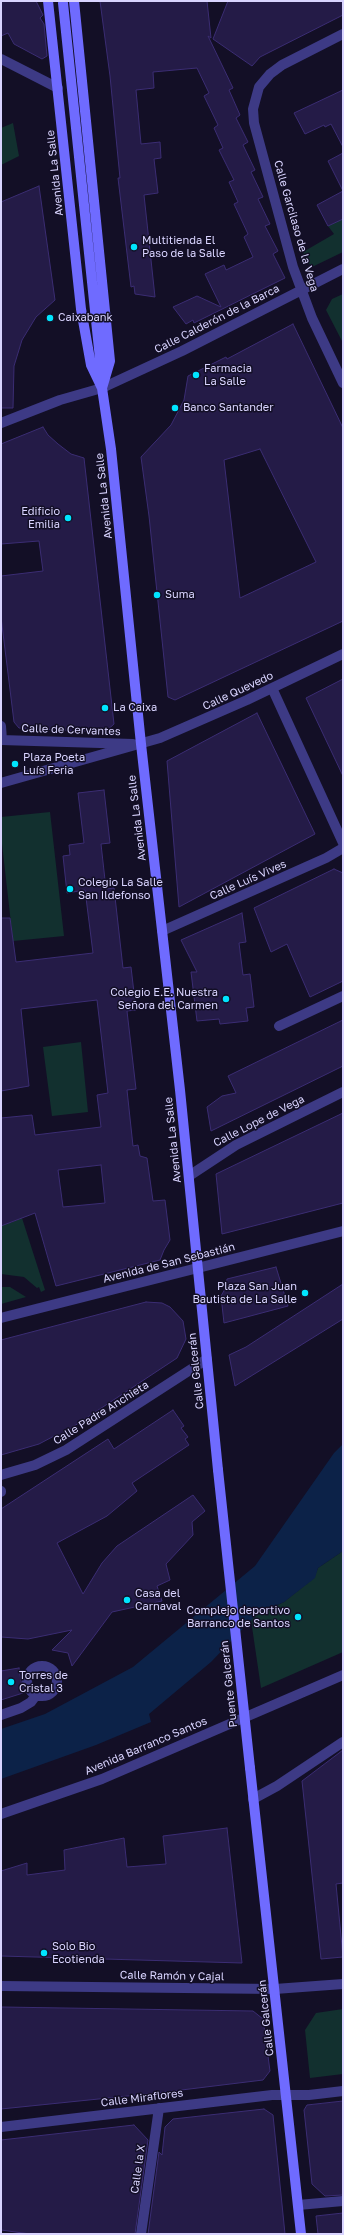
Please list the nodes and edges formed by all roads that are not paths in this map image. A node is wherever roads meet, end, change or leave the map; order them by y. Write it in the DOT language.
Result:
graph roads {
  1 [pos="48,1"];
  2 [pos="74,1"];
  3 [pos="63,4"];
  4 [pos="343,34"];
  5 [pos="1,59"];
  6 [pos="58,88"];
  7 [pos="343,269"];
  8 [pos="301,290"];
  9 [pos="343,383"];
  10 [pos="102,388"];
  11 [pos="1,424"];
  12 [pos="343,654"];
  13 [pos="272,688"];
  14 [pos="1,726"];
  15 [pos="1,740"];
  16 [pos="140,744"];
  17 [pos="1,783"];
  18 [pos="343,843"];
  19 [pos="343,848"];
  20 [pos="162,931"];
  21 [pos="343,996"];
  22 [pos="279,1026"];
  23 [pos="343,1092"];
  24 [pos="189,1176"];
  25 [pos="343,1231"];
  26 [pos="198,1269"];
  27 [pos="1,1318"];
  28 [pos="207,1360"];
  29 [pos="218,1470"];
  30 [pos="1,1475"];
  31 [pos="343,1675"];
  32 [pos="37,1694"];
  33 [pos="1,1715"];
  34 [pos="343,1742"];
  35 [pos="253,1800"];
  36 [pos="1,1814"];
  37 [pos="343,1984"];
  38 [pos="1,1986"];
  39 [pos="274,1989"];
  40 [pos="343,2091"];
  41 [pos="286,2093"];
  42 [pos="159,2108"];
  43 [pos="1,2127"];
  44 [pos="343,2201"];
  45 [pos="298,2205"];
  46 [pos="141,2234"];
  47 [pos="301,2234"];
  1 -- 6 [label="main road, Avenida La Salle"];
  2 -- 10 [label="main road, Avenida La Salle"];
  3 -- 10 [label="main road"];
  4 -- 8 [label="street, Calle Garcilaso de la Vega"];
  5 -- 6 [label="street"];
  6 -- 10 [label="main road, Avenida La Salle"];
  7 -- 8 [label="street, Calle Calderón de la Barca"];
  8 -- 9 [label="street, Calle Garcilaso de la Vega"];
  8 -- 10 [label="street, Calle Calderón de la Barca"];
  10 -- 11 [label="street, Calle Calderón de la Barca"];
  10 -- 16 [label="main road, Avenida La Salle"];
  12 -- 13 [label="street, Calle Quevedo"];
  13 -- 16 [label="street, Calle Quevedo"];
  13 -- 18 [label="street"];
  14 -- 15 [label="street"];
  15 -- 16 [label="street, Calle de Cervantes"];
  16 -- 17 [label="street, Calle Quevedo"];
  16 -- 20 [label="main road, Avenida La Salle"];
  19 -- 20 [label="street, Calle Luís Vives"];
  20 -- 24 [label="main road, Avenida La Salle"];
  21 -- 22 [label="street"];
  23 -- 24 [label="street, Calle Lope de Vega"];
  24 -- 26 [label="main road, Avenida La Salle"];
  25 -- 26 [label="street, Avenida de San Sebastián"];
  26 -- 27 [label="street, Avenida de San Sebastián"];
  26 -- 28 [label="main road, Calle Galcerán"];
  28 -- 29 [label="main road, Calle Galcerán"];
  28 -- 30 [label="street, Calle Padre Anchieta"];
  29 -- 35 [label="main road, Puente Galcerán, bridge"];
  31 -- 36 [label="street, Avenida Barranco Santos"];
  32 -- 33 [label="street"];
  34 -- 35 [label="street"];
  35 -- 39 [label="main road, Calle Galcerán"];
  37 -- 39 [label="street, Calle Ramón y Cajal"];
  38 -- 39 [label="street, Calle Ramón y Cajal"];
  39 -- 41 [label="main road, Calle Galcerán"];
  40 -- 41 [label="street, Calle Miraflores"];
  41 -- 42 [label="street, Calle Miraflores"];
  41 -- 45 [label="main road, Calle Galcerán"];
  42 -- 43 [label="street, Calle Miraflores"];
  42 -- 46 [label="street, Calle la X"];
  44 -- 45 [label="street"];
  45 -- 47 [label="main road, Calle Galcerán"];
}
